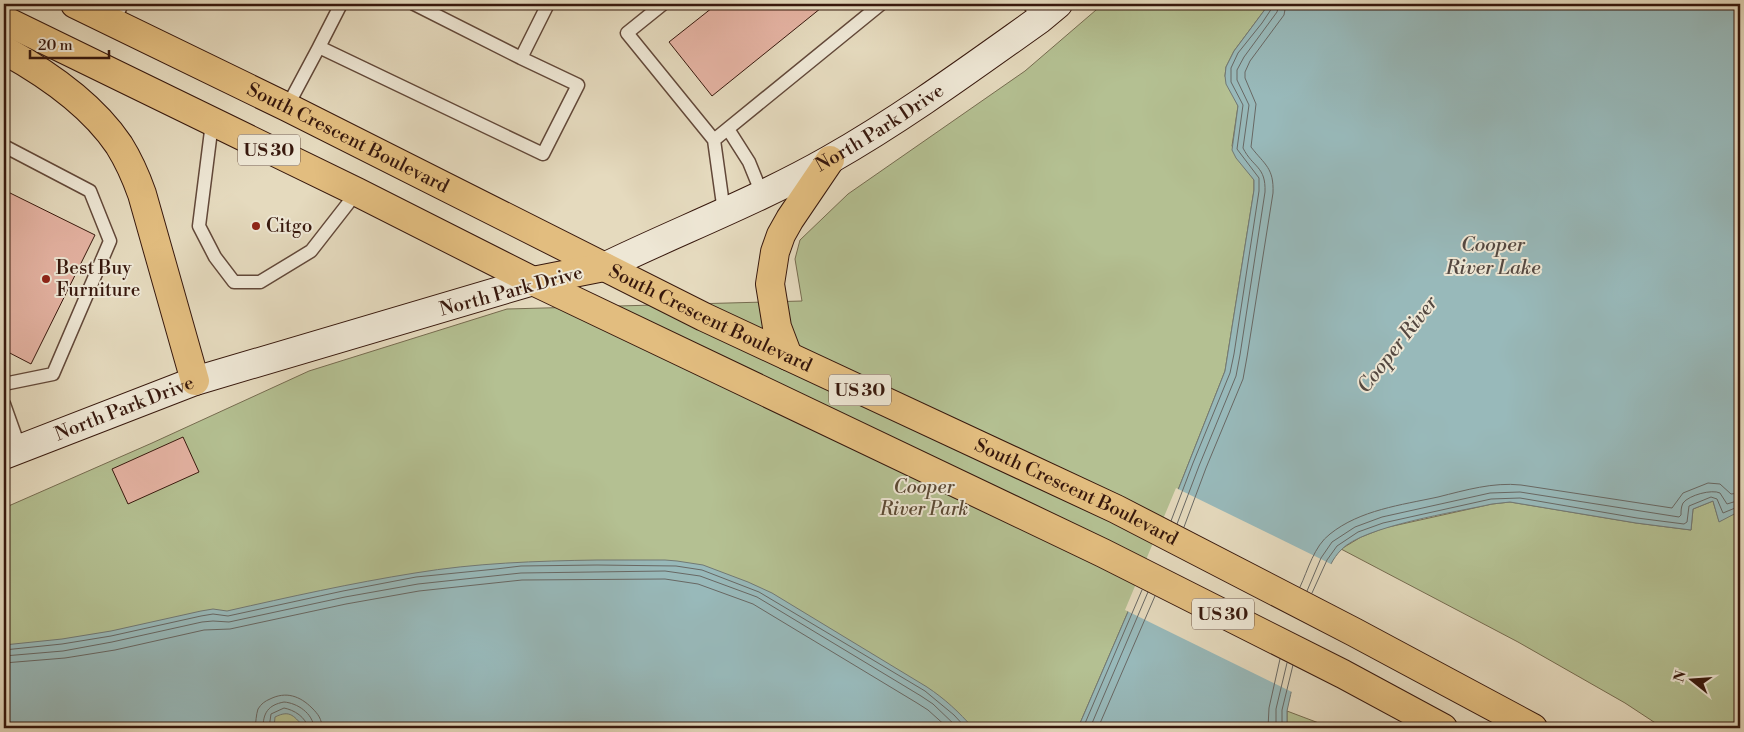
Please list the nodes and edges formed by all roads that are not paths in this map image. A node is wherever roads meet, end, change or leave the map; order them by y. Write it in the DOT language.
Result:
graph roads {
  1 [pos="75,4"];
  2 [pos="341,4"];
  3 [pos="414,4"];
  4 [pos="548,4"];
  5 [pos="663,4"];
  6 [pos="881,4"];
  7 [pos="1042,9"];
  8 [pos="118,13"];
  9 [pos="4,20"];
  10 [pos="319,47"];
  11 [pos="4,50"];
  12 [pos="521,58"];
  13 [pos="287,107"];
  14 [pos="212,123"];
  15 [pos="728,129"];
  16 [pos="714,140"];
  17 [pos="4,146"];
  18 [pos="830,160"];
  19 [pos="357,192"];
  20 [pos="762,194"];
  21 [pos="724,212"];
  22 [pos="604,267"];
  23 [pos="532,281"];
  24 [pos="788,356"];
  25 [pos="195,381"];
  26 [pos="4,384"];
  27 [pos="4,404"];
  28 [pos="12,452"];
  29 [pos="1444,728"];
  30 [pos="1533,728"];
  1 -- 8 [label="highway, South Crescent Boulevard / US 30"];
  2 -- 10 [label="lane"];
  3 -- 12 [label="lane"];
  4 -- 12 [label="lane"];
  5 -- 16 [label="lane"];
  6 -- 15 [label="lane"];
  7 -- 18 [label="street, North Park Drive"];
  8 -- 13 [label="highway, South Crescent Boulevard / US 30"];
  9 -- 14 [label="highway, US 30"];
  10 -- 12 [label="lane"];
  10 -- 13 [label="lane"];
  11 -- 25 [label="highway"];
  13 -- 22 [label="highway, South Crescent Boulevard / US 30"];
  14 -- 19 [label="highway, US 30"];
  14 -- 19 [label="lane"];
  15 -- 16 [label="lane"];
  15 -- 20 [label="lane"];
  16 -- 21 [label="lane"];
  17 -- 26 [label="lane"];
  18 -- 20 [label="street, North Park Drive"];
  18 -- 24 [label="highway"];
  19 -- 23 [label="highway, US 30"];
  20 -- 21 [label="street, North Park Drive"];
  21 -- 22 [label="street, North Park Drive"];
  22 -- 23 [label="highway, North Park Drive"];
  22 -- 24 [label="highway, South Crescent Boulevard / US 30"];
  23 -- 25 [label="street, North Park Drive"];
  23 -- 29 [label="highway, US 30"];
  24 -- 30 [label="highway, South Crescent Boulevard / US 30"];
  25 -- 28 [label="street, North Park Drive"];
  27 -- 28 [label="lane"];
}
